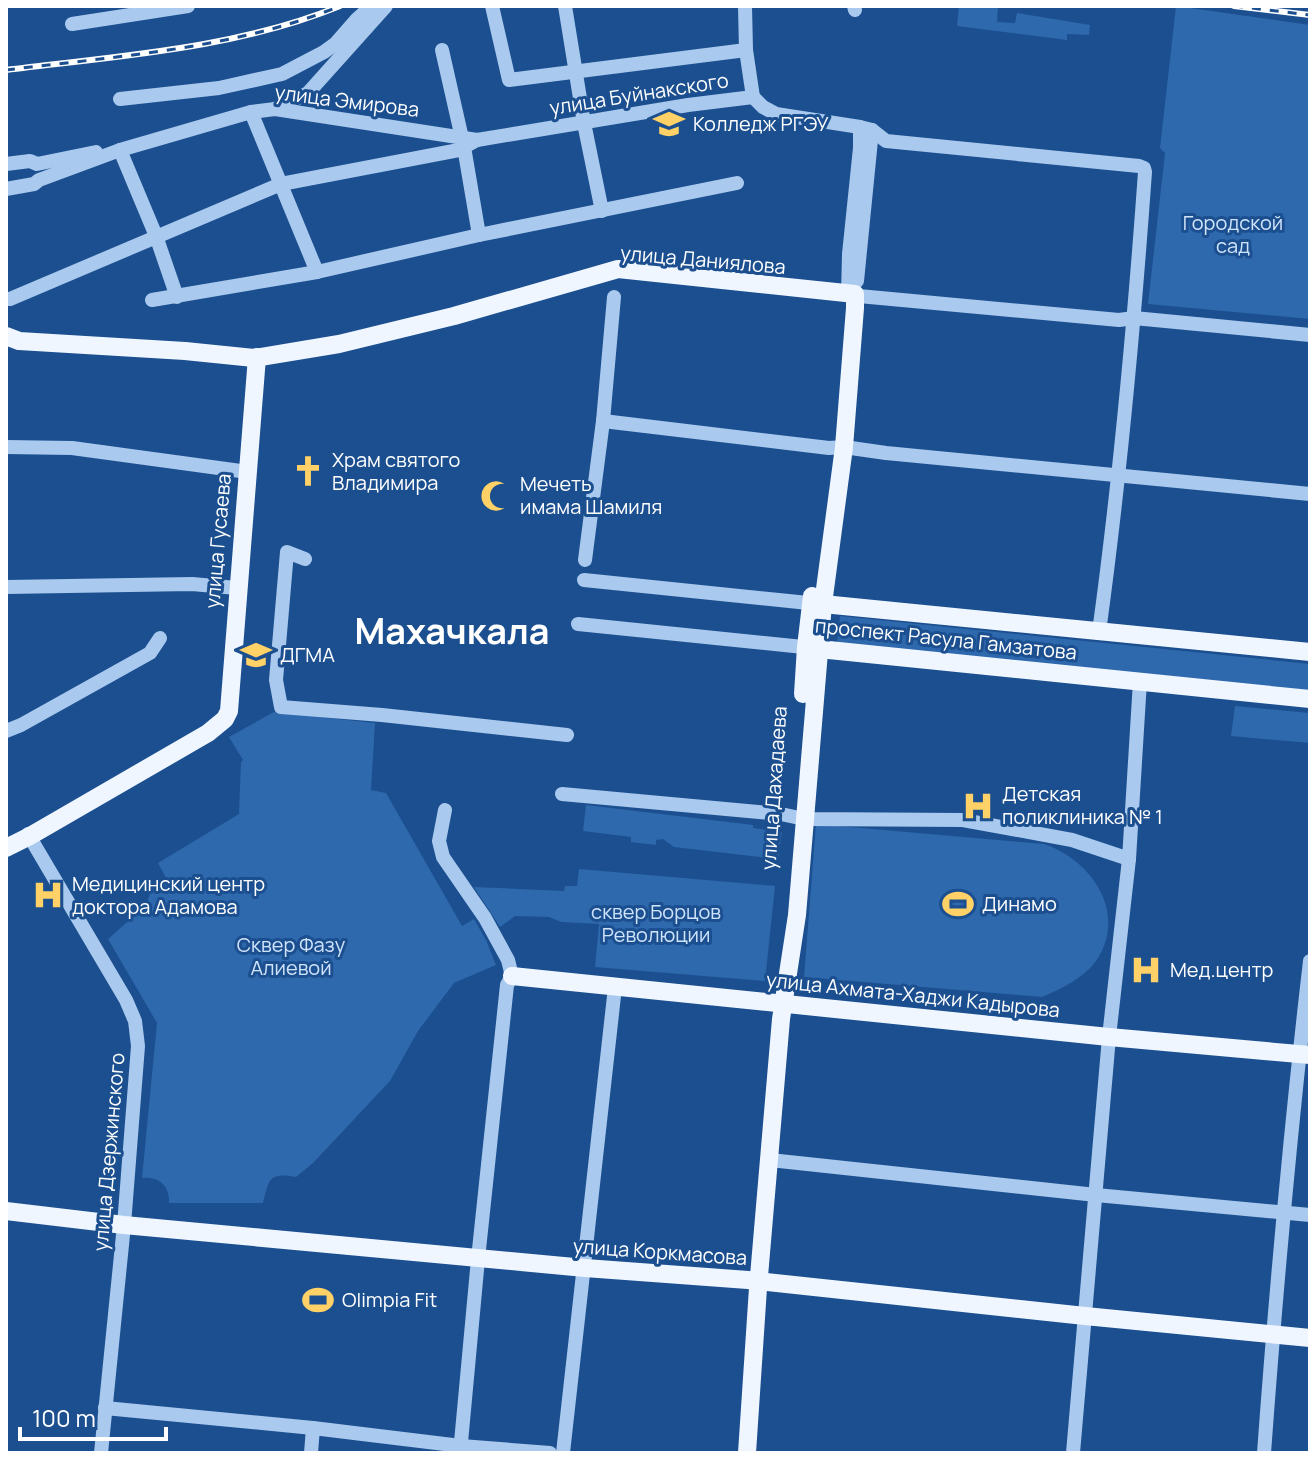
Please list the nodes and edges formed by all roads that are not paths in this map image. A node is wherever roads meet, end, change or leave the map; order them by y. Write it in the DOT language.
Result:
graph roads {
  1 [pos="188,6"];
  2 [pos="386,6"];
  3 [pos="492,6"];
  4 [pos="568,6"];
  5 [pos="745,6"];
  6 [pos="72,24"];
  7 [pos="442,50"];
  8 [pos="746,50"];
  9 [pos="575,71"];
  10 [pos="753,97"];
  11 [pos="120,99"];
  12 [pos="275,109"];
  13 [pos="251,112"];
  14 [pos="584,123"];
  15 [pos="866,129"];
  16 [pos="467,141"];
  17 [pos="120,150"];
  18 [pos="6,164"];
  19 [pos="37,164"];
  20 [pos="39,180"];
  21 [pos="737,183"];
  22 [pos="281,184"];
  23 [pos="6,189"];
  24 [pos="602,211"];
  25 [pos="479,235"];
  26 [pos="156,236"];
  27 [pos="317,272"];
  28 [pos="851,295"];
  29 [pos="177,297"];
  30 [pos="614,297"];
  31 [pos="6,299"];
  32 [pos="152,300"];
  33 [pos="1134,318"];
  34 [pos="1310,335"];
  35 [pos="6,339"];
  36 [pos="255,359"];
  37 [pos="603,421"];
  38 [pos="6,447"];
  39 [pos="845,448"];
  40 [pos="247,472"];
  41 [pos="1120,474"];
  42 [pos="1310,494"];
  43 [pos="305,559"];
  44 [pos="585,560"];
  45 [pos="584,580"];
  46 [pos="6,587"];
  47 [pos="236,588"];
  48 [pos="816,604"];
  49 [pos="578,624"];
  50 [pos="1099,632"];
  51 [pos="160,638"];
  52 [pos="812,648"];
  53 [pos="1310,652"];
  54 [pos="1140,681"];
  55 [pos="1310,699"];
  56 [pos="6,731"];
  57 [pos="567,735"];
  58 [pos="562,794"];
  59 [pos="445,810"];
  60 [pos="799,818"];
  61 [pos="29,835"];
  62 [pos="6,846"];
  63 [pos="1129,859"];
  64 [pos="1310,961"];
  65 [pos="512,976"];
  66 [pos="615,987"];
  67 [pos="778,1003"];
  68 [pos="1109,1037"];
  69 [pos="1305,1055"];
  70 [pos="770,1160"];
  71 [pos="1096,1195"];
  72 [pos="6,1211"];
  73 [pos="1285,1213"];
  74 [pos="1310,1215"];
  75 [pos="124,1225"];
  76 [pos="479,1258"];
  77 [pos="585,1268"];
  78 [pos="754,1281"];
  79 [pos="1085,1316"];
  80 [pos="1273,1334"];
  81 [pos="1310,1338"];
  82 [pos="105,1408"];
  83 [pos="313,1428"];
  84 [pos="461,1450"];
  85 [pos="101,1453"];
  86 [pos="311,1453"];
  87 [pos="550,1453"];
  88 [pos="563,1453"];
  89 [pos="734,1453"];
  90 [pos="747,1453"];
  91 [pos="1073,1453"];
  92 [pos="1264,1453"];
  1 -- 6 [label="street"];
  2 -- 11 [label="street"];
  2 -- 12 [label="street"];
  3 -- 9 [label="street"];
  4 -- 9 [label="street"];
  5 -- 8 [label="street"];
  7 -- 16 [label="street"];
  8 -- 9 [label="street"];
  8 -- 10 [label="street"];
  9 -- 14 [label="street"];
  10 -- 14 [label="street, улица Буйнакского"];
  10 -- 15 [label="street, улица Буйнакского"];
  12 -- 13 [label="street, улица Эмирова"];
  12 -- 16 [label="street, улица Эмирова"];
  13 -- 17 [label="street, улица Эмирова"];
  13 -- 22 [label="street"];
  14 -- 16 [label="street, улица Буйнакского"];
  14 -- 24 [label="street"];
  15 -- 28 [label="street, улица Дахадаева"];
  15 -- 33 [label="street, улица Буйнакского"];
  16 -- 22 [label="street, улица Буйнакского"];
  16 -- 25 [label="street"];
  17 -- 19 [label="street, улица Эмирова"];
  17 -- 20 [label="street, улица Эмирова"];
  17 -- 26 [label="street"];
  18 -- 19 [label="street, улица Эмирова"];
  19 -- 20 [label="street"];
  20 -- 23 [label="street, улица Эмирова"];
  21 -- 24 [label="street"];
  22 -- 26 [label="street, улица Буйнакского"];
  22 -- 27 [label="street"];
  24 -- 25 [label="street"];
  25 -- 27 [label="street"];
  26 -- 29 [label="street"];
  26 -- 31 [label="street, улица Буйнакского"];
  27 -- 29 [label="street"];
  28 -- 33 [label="street, улица Даниялова"];
  28 -- 36 [label="main road, улица Даниялова"];
  28 -- 39 [label="main road, улица Дахадаева"];
  29 -- 32 [label="street"];
  30 -- 37 [label="street"];
  33 -- 34 [label="street, улица Даниялова"];
  33 -- 41 [label="street"];
  35 -- 36 [label="main road, улица Даниялова"];
  36 -- 40 [label="main road, улица Гусаева"];
  37 -- 39 [label="street"];
  37 -- 44 [label="street"];
  38 -- 40 [label="street"];
  39 -- 41 [label="street"];
  39 -- 48 [label="main road, улица Дахадаева"];
  40 -- 47 [label="main road, улица Гусаева"];
  41 -- 42 [label="street"];
  41 -- 50 [label="street"];
  43 -- 57 [label="street"];
  45 -- 48 [label="street, проспект Расула Гамзатова"];
  46 -- 47 [label="street"];
  47 -- 61 [label="main road, улица Гусаева"];
  47 -- 61 [label="main road, улица Гусаева"];
  48 -- 50 [label="main road, проспект Расула Гамзатова"];
  48 -- 52 [label="main road, улица Дахадаева"];
  49 -- 52 [label="street, проспект Расула Гамзатова"];
  50 -- 53 [label="main road, проспект Расула Гамзатова"];
  51 -- 56 [label="street"];
  52 -- 54 [label="main road, проспект Расула Гамзатова"];
  52 -- 60 [label="main road, улица Дахадаева"];
  54 -- 55 [label="main road, проспект Расула Гамзатова"];
  54 -- 63 [label="street"];
  58 -- 60 [label="street"];
  59 -- 65 [label="street"];
  60 -- 63 [label="street"];
  60 -- 67 [label="main road, улица Дахадаева"];
  61 -- 62 [label="main road"];
  61 -- 75 [label="street, улица Дзержинского"];
  63 -- 68 [label="street"];
  64 -- 69 [label="street"];
  65 -- 66 [label="main road, улица Ахмата-Хаджи Кадырова"];
  65 -- 76 [label="street"];
  66 -- 67 [label="main road, улица Ахмата-Хаджи Кадырова"];
  66 -- 77 [label="street"];
  67 -- 68 [label="main road, улица Ахмата-Хаджи Кадырова"];
  67 -- 70 [label="main road, улица Дахадаева"];
  67 -- 78 [label="main road, улица Дахадаева"];
  68 -- 69 [label="main road, улица Ахмата-Хаджи Кадырова"];
  68 -- 71 [label="street"];
  69 -- 73 [label="street"];
  70 -- 71 [label="street"];
  70 -- 78 [label="main road, улица Дахадаева"];
  71 -- 73 [label="street"];
  71 -- 79 [label="street"];
  72 -- 75 [label="main road, улица Коркмасова"];
  73 -- 74 [label="street"];
  73 -- 80 [label="street"];
  75 -- 76 [label="main road, улица Коркмасова"];
  75 -- 82 [label="street, улица Дзержинского"];
  76 -- 77 [label="main road, улица Коркмасова"];
  76 -- 84 [label="street"];
  77 -- 78 [label="main road, улица Коркмасова"];
  77 -- 88 [label="street"];
  78 -- 79 [label="main road, улица Коркмасова"];
  78 -- 89 [label="main road, улица Дахадаева"];
  78 -- 90 [label="main road, улица Дахадаева"];
  79 -- 80 [label="main road, улица Коркмасова"];
  79 -- 91 [label="street"];
  80 -- 81 [label="main road, улица Коркмасова"];
  80 -- 92 [label="street"];
  82 -- 83 [label="street"];
  82 -- 85 [label="street, улица Дзержинского"];
  83 -- 84 [label="street"];
  83 -- 86 [label="street"];
  84 -- 87 [label="street"];
}
